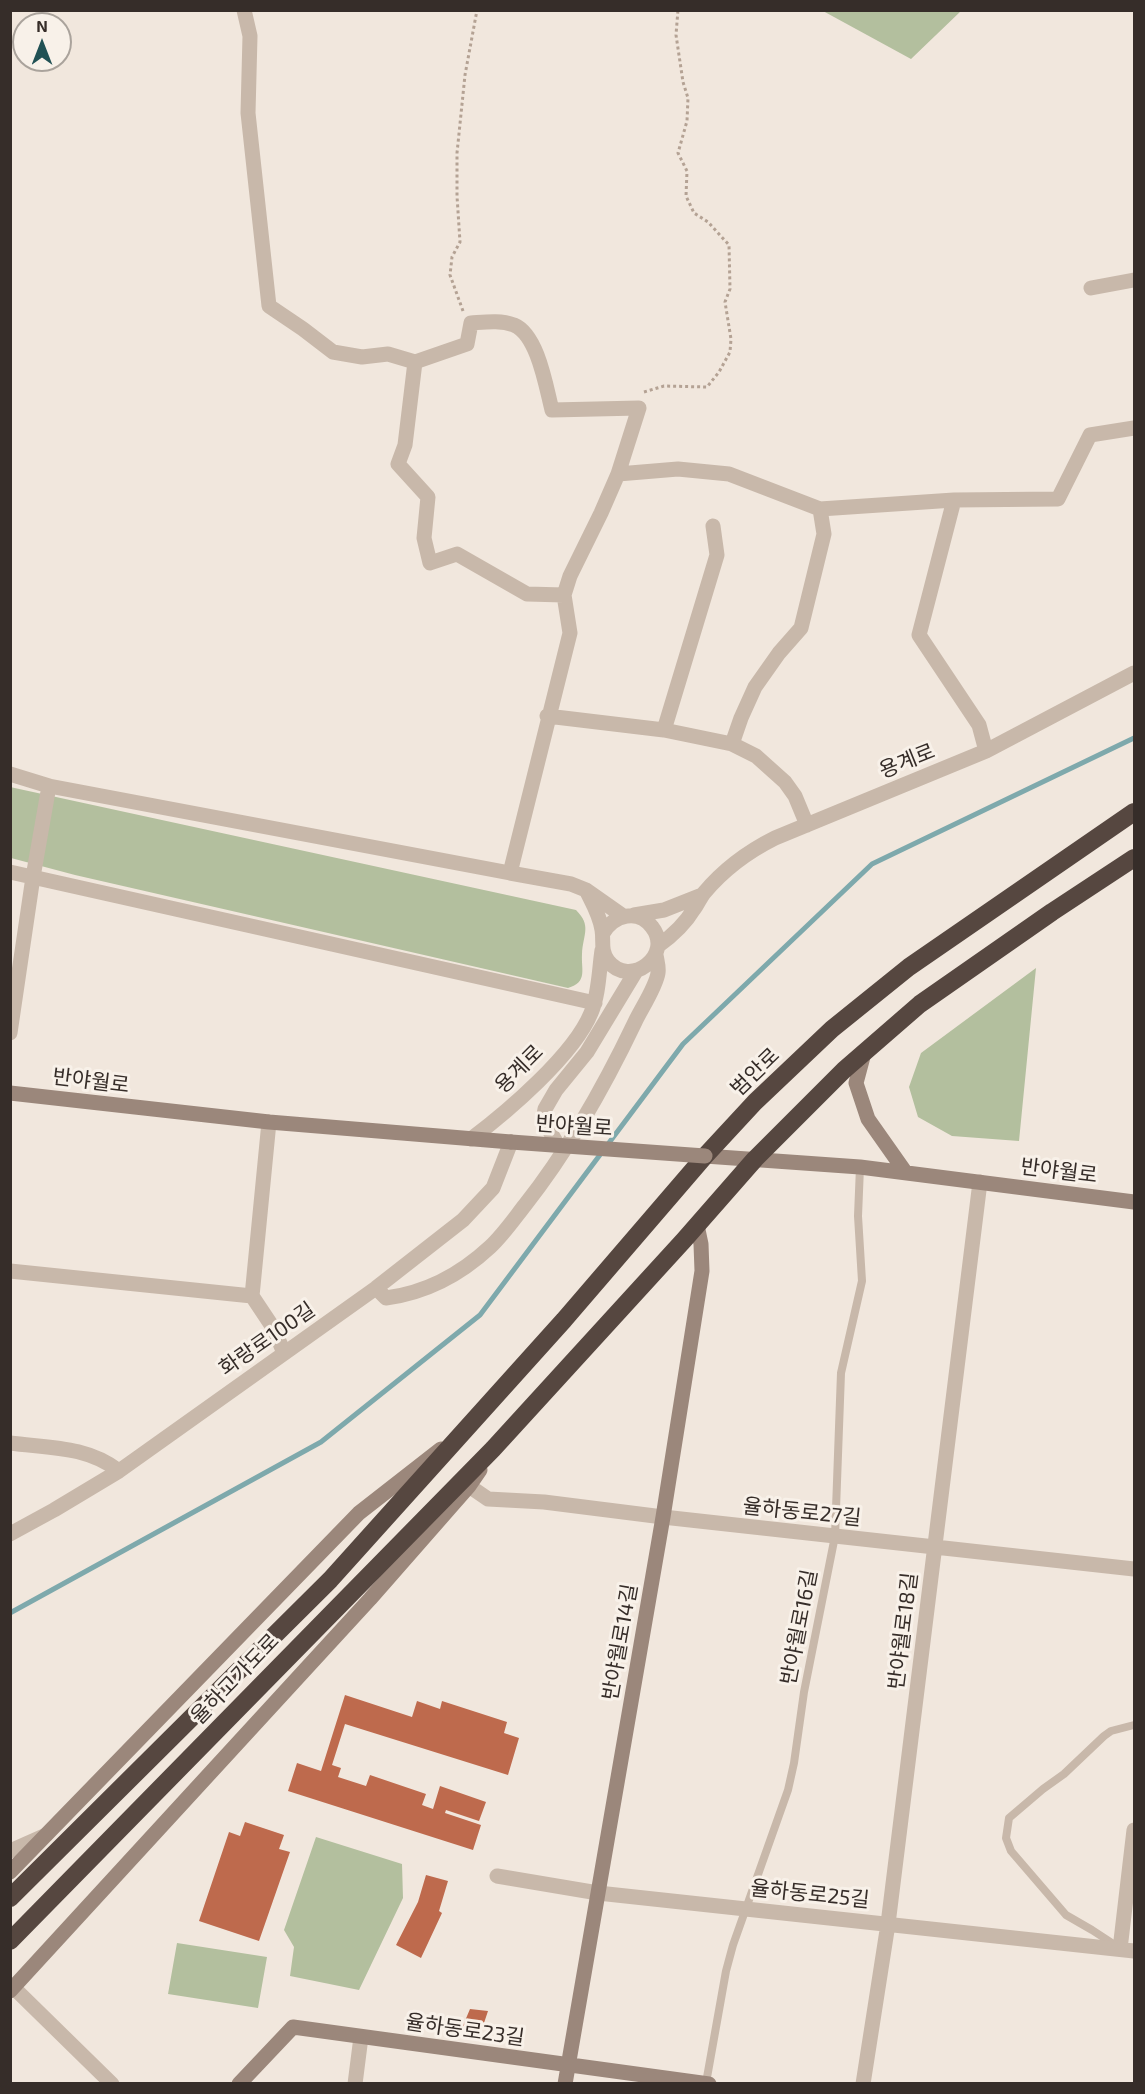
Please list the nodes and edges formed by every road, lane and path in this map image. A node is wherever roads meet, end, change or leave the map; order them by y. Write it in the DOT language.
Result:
graph roads {
  1 [pos="244,10"];
  2 [pos="477,10"];
  3 [pos="678,10"];
  4 [pos="1134,280"];
  5 [pos="1091,288"];
  6 [pos="471,323"];
  7 [pos="415,362"];
  8 [pos="639,408"];
  9 [pos="1134,428"];
  10 [pos="618,474"];
  11 [pos="954,500"];
  12 [pos="820,509"];
  13 [pos="713,525"];
  14 [pos="564,595"];
  15 [pos="1134,673"];
  16 [pos="548,717"];
  17 [pos="664,730"];
  18 [pos="732,744"];
  19 [pos="986,751"];
  20 [pos="10,774"];
  21 [pos="49,786"];
  22 [pos="1134,812"];
  23 [pos="807,825"];
  24 [pos="1134,858"];
  25 [pos="10,872"];
  26 [pos="510,873"];
  27 [pos="33,877"];
  28 [pos="586,890"];
  29 [pos="702,895"];
  30 [pos="628,916"];
  31 [pos="603,933"];
  32 [pos="602,950"];
  33 [pos="657,951"];
  34 [pos="636,971"];
  35 [pos="595,1003"];
  36 [pos="10,1033"];
  37 [pos="864,1053"];
  38 [pos="10,1092"];
  39 [pos="269,1122"];
  40 [pos="471,1139"];
  41 [pos="511,1142"];
  42 [pos="558,1145"];
  43 [pos="705,1156"];
  44 [pos="755,1159"];
  45 [pos="860,1167"];
  46 [pos="906,1173"];
  47 [pos="980,1182"];
  48 [pos="1134,1202"];
  49 [pos="697,1226"];
  50 [pos="10,1271"];
  51 [pos="376,1288"];
  52 [pos="252,1296"];
  53 [pos="284,1353"];
  54 [pos="466,1428"];
  55 [pos="10,1443"];
  56 [pos="493,1449"];
  57 [pos="119,1471"];
  58 [pos="469,1486"];
  59 [pos="663,1517"];
  60 [pos="10,1534"];
  61 [pos="836,1536"];
  62 [pos="935,1547"];
  63 [pos="1134,1569"];
  64 [pos="1134,1725"];
  65 [pos="1134,1830"];
  66 [pos="46,1835"];
  67 [pos="10,1851"];
  68 [pos="10,1872"];
  69 [pos="497,1876"];
  70 [pos="598,1893"];
  71 [pos="15,1894"];
  72 [pos="744,1908"];
  73 [pos="888,1924"];
  74 [pos="10,1941"];
  75 [pos="1127,1950"];
  76 [pos="12,1990"];
  77 [pos="361,2037"];
  78 [pos="568,2065"];
  79 [pos="708,2083"];
  80 [pos="112,2084"];
  81 [pos="239,2084"];
  82 [pos="355,2084"];
  83 [pos="565,2084"];
  84 [pos="863,2084"];
  1 -- 7 [label="street"];
  2 -- 6 [label="path"];
  3 -- 8 [label="path"];
  4 -- 5 [label="street"];
  6 -- 7 [label="street"];
  6 -- 8 [label="street"];
  7 -- 14 [label="street"];
  8 -- 10 [label="street"];
  9 -- 11 [label="street"];
  10 -- 12 [label="street"];
  10 -- 14 [label="street"];
  11 -- 12 [label="street"];
  11 -- 19 [label="street"];
  12 -- 18 [label="street"];
  13 -- 17 [label="street"];
  14 -- 16 [label="street"];
  15 -- 19 [label="street, 용계로"];
  16 -- 17 [label="street"];
  16 -- 26 [label="street"];
  17 -- 18 [label="street"];
  18 -- 23 [label="street"];
  19 -- 23 [label="street, 용계로"];
  20 -- 21 [label="street"];
  21 -- 26 [label="street"];
  21 -- 27 [label="street"];
  22 -- 43 [label="highway, 범안로"];
  23 -- 29 [label="street, 용계로"];
  24 -- 37 [label="highway"];
  25 -- 27 [label="street"];
  26 -- 28 [label="street"];
  27 -- 35 [label="street"];
  27 -- 36 [label="street"];
  28 -- 30 [label="street"];
  28 -- 31 [label="street"];
  29 -- 30 [label="street, 용계로"];
  29 -- 33 [label="street, 용계로"];
  30 -- 31 [label="street"];
  30 -- 33 [label="street"];
  31 -- 32 [label="street"];
  32 -- 34 [label="street"];
  32 -- 35 [label="street, 용계로"];
  33 -- 34 [label="street"];
  33 -- 51 [label="street"];
  34 -- 42 [label="street, 용계로"];
  35 -- 40 [label="street, 용계로"];
  37 -- 44 [label="highway"];
  37 -- 46 [label="main road"];
  38 -- 39 [label="main road, 반야월로"];
  39 -- 40 [label="main road, 반야월로"];
  39 -- 52 [label="street"];
  40 -- 41 [label="main road, 반야월로"];
  41 -- 42 [label="main road, 반야월로, bridge"];
  41 -- 51 [label="street, 화랑로100길"];
  42 -- 43 [label="main road, 반야월로, bridge"];
  43 -- 44 [label="main road, 반야월로"];
  43 -- 54 [label="highway, 범안로"];
  44 -- 45 [label="main road, 반야월로"];
  44 -- 49 [label="highway"];
  45 -- 46 [label="main road, 반야월로"];
  45 -- 61 [label="lane, 반야월로16길"];
  46 -- 47 [label="main road, 반야월로"];
  47 -- 48 [label="main road, 반야월로"];
  47 -- 62 [label="street, 반야월로18길"];
  49 -- 56 [label="highway"];
  49 -- 59 [label="main road, 반야월로14길"];
  50 -- 52 [label="street"];
  51 -- 53 [label="street, 화랑로100길"];
  52 -- 53 [label="street"];
  53 -- 57 [label="street, 화랑로100길"];
  54 -- 66 [label="main road"];
  54 -- 71 [label="highway, 율하고가도로"];
  55 -- 57 [label="street"];
  56 -- 58 [label="main road"];
  56 -- 74 [label="highway, 율하고가도로"];
  57 -- 60 [label="street, 화랑로100길"];
  58 -- 59 [label="street, 율하동로27길"];
  58 -- 76 [label="main road"];
  59 -- 61 [label="street, 율하동로27길"];
  59 -- 70 [label="main road, 반야월로14길"];
  61 -- 62 [label="street, 율하동로27길"];
  61 -- 72 [label="lane, 반야월로16길"];
  62 -- 63 [label="street, 율하동로27길"];
  62 -- 73 [label="street, 반야월로18길"];
  64 -- 75 [label="lane"];
  65 -- 75 [label="street"];
  66 -- 67 [label="street"];
  66 -- 68 [label="main road"];
  69 -- 70 [label="street, 율하동로25길"];
  70 -- 72 [label="street, 율하동로25길"];
  70 -- 78 [label="main road, 반야월로14길"];
  72 -- 73 [label="street, 율하동로25길"];
  72 -- 79 [label="lane, 반야월로16길"];
  73 -- 75 [label="street, 율하동로25길"];
  73 -- 84 [label="street, 반야월로18길"];
  76 -- 80 [label="street"];
  77 -- 78 [label="main road, 율하동로23길"];
  77 -- 81 [label="main road, 율하동로23길"];
  77 -- 82 [label="street"];
  78 -- 79 [label="main road, 율하동로23길"];
  78 -- 83 [label="main road, 반야월로14길"];
}
